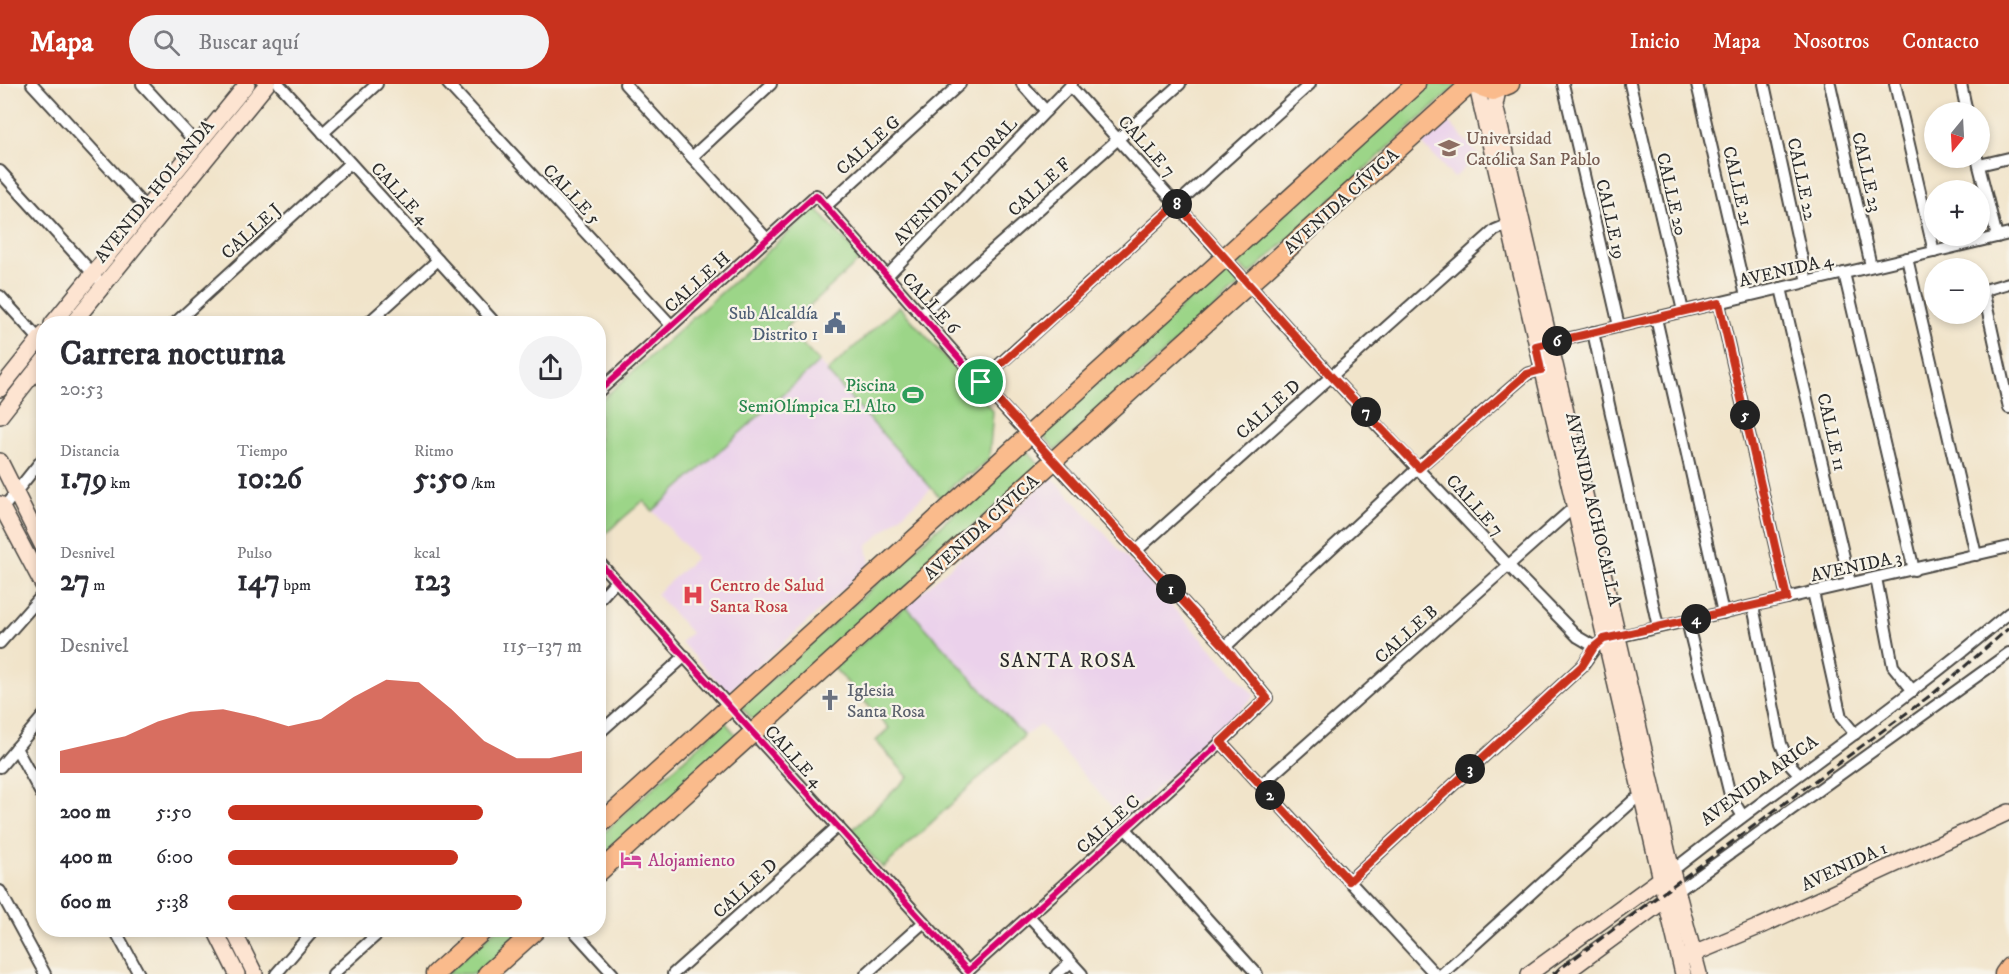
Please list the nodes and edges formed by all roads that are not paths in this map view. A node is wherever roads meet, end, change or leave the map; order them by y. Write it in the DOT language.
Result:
graph roads {
  1 [pos="32,84"];
  2 [pos="142,84"];
  3 [pos="279,84"];
  4 [pos="377,84"];
  5 [pos="448,84"];
  6 [pos="626,84"];
  7 [pos="771,84"];
  8 [pos="960,84"];
  9 [pos="1022,84"];
  10 [pos="1180,84"];
  11 [pos="1310,84"];
  12 [pos="1416,84"];
  13 [pos="1563,84"];
  14 [pos="1630,84"];
  15 [pos="1697,84"];
  16 [pos="1764,84"];
  17 [pos="1830,84"];
  18 [pos="1895,84"];
  19 [pos="1961,84"];
  20 [pos="1071,85"];
  21 [pos="1473,85"];
  22 [pos="257,86"];
  23 [pos="1504,87"];
  24 [pos="1965,102"];
  25 [pos="1046,111"];
  26 [pos="323,133"];
  27 [pos="1118,138"];
  28 [pos="198,145"];
  29 [pos="692,156"];
  30 [pos="2009,158"];
  31 [pos="1990,160"];
  32 [pos="350,163"];
  33 [pos="1980,168"];
  34 [pos="0,171"];
  35 [pos="816,195"];
  36 [pos="1177,204"];
  37 [pos="825,206"];
  38 [pos="146,208"];
  39 [pos="1507,225"];
  40 [pos="2009,234"];
  41 [pos="1997,237"];
  42 [pos="767,239"];
  43 [pos="1934,252"];
  44 [pos="1226,258"];
  45 [pos="1907,258"];
  46 [pos="438,260"];
  47 [pos="1871,266"];
  48 [pos="1844,273"];
  49 [pos="887,276"];
  50 [pos="99,279"];
  51 [pos="1807,282"];
  52 [pos="1250,283"];
  53 [pos="2009,283"];
  54 [pos="1781,288"];
  55 [pos="0,296"];
  56 [pos="1746,296"];
  57 [pos="1719,303"];
  58 [pos="1683,311"];
  59 [pos="921,314"];
  60 [pos="60,316"];
  61 [pos="77,316"];
  62 [pos="183,316"];
  63 [pos="376,316"];
  64 [pos="489,316"];
  65 [pos="1656,318"];
  66 [pos="672,326"];
  67 [pos="1619,326"];
  68 [pos="36,331"];
  69 [pos="1593,332"];
  70 [pos="36,342"];
  71 [pos="1543,344"];
  72 [pos="36,370"];
  73 [pos="1541,370"];
  74 [pos="1330,375"];
  75 [pos="981,382"];
  76 [pos="606,385"];
  77 [pos="0,389"];
  78 [pos="2009,408"];
  79 [pos="0,416"];
  80 [pos="1029,435"];
  81 [pos="0,461"];
  82 [pos="1054,461"];
  83 [pos="36,466"];
  84 [pos="1419,468"];
  85 [pos="15,491"];
  86 [pos="1,508"];
  87 [pos="1573,508"];
  88 [pos="36,533"];
  89 [pos="2009,547"];
  90 [pos="1136,551"];
  91 [pos="1976,555"];
  92 [pos="1508,565"];
  93 [pos="606,570"];
  94 [pos="1914,570"];
  95 [pos="36,571"];
  96 [pos="1876,578"];
  97 [pos="616,581"];
  98 [pos="1850,583"];
  99 [pos="606,592"];
  100 [pos="1813,592"];
  101 [pos="1787,598"];
  102 [pos="36,602"];
  103 [pos="1753,606"];
  104 [pos="1723,613"];
  105 [pos="2009,613"];
  106 [pos="1687,621"];
  107 [pos="1658,627"];
  108 [pos="1606,641"];
  109 [pos="0,643"];
  110 [pos="1225,647"];
  111 [pos="2009,653"];
  112 [pos="685,657"];
  113 [pos="1913,691"];
  114 [pos="1267,698"];
  115 [pos="730,706"];
  116 [pos="36,724"];
  117 [pos="606,727"];
  118 [pos="753,732"];
  119 [pos="1855,734"];
  120 [pos="1221,742"];
  121 [pos="16,748"];
  122 [pos="0,767"];
  123 [pos="1799,774"];
  124 [pos="36,784"];
  125 [pos="1261,785"];
  126 [pos="1641,797"];
  127 [pos="2009,812"];
  128 [pos="1742,815"];
  129 [pos="606,819"];
  130 [pos="838,826"];
  131 [pos="1126,829"];
  132 [pos="606,866"];
  133 [pos="1666,875"];
  134 [pos="1349,881"];
  135 [pos="0,891"];
  136 [pos="1678,891"];
  137 [pos="1665,900"];
  138 [pos="1029,916"];
  139 [pos="924,922"];
  140 [pos="119,937"];
  141 [pos="218,937"];
  142 [pos="236,937"];
  143 [pos="308,937"];
  144 [pos="374,937"];
  145 [pos="476,937"];
  146 [pos="528,937"];
  147 [pos="579,937"];
  148 [pos="1071,962"];
  149 [pos="1686,962"];
  150 [pos="2009,967"];
  151 [pos="968,971"];
  152 [pos="45,974"];
  153 [pos="139,974"];
  154 [pos="237,974"];
  155 [pos="255,974"];
  156 [pos="276,974"];
  157 [pos="333,974"];
  158 [pos="435,974"];
  159 [pos="488,974"];
  160 [pos="613,974"];
  161 [pos="673,974"];
  162 [pos="866,974"];
  163 [pos="1057,974"];
  164 [pos="1082,974"];
  165 [pos="1257,974"];
  166 [pos="1435,974"];
  167 [pos="1442,974"];
  168 [pos="1529,974"];
  169 [pos="1564,974"];
  170 [pos="1699,974"];
  171 [pos="2004,974"];
  1 -- 38 [label="street"];
  2 -- 28 [label="street"];
  3 -- 26 [label="street, CALLE 4"];
  4 -- 26 [label="street"];
  5 -- 66 [label="street, CALLE 5"];
  6 -- 29 [label="street"];
  7 -- 29 [label="street"];
  8 -- 37 [label="street, CALLE G"];
  9 -- 25 [label="street"];
  10 -- 27 [label="street, CALLE F"];
  11 -- 36 [label="street"];
  12 -- 44 [label="main road, AVENIDA CÍVICA"];
  13 -- 67 [label="street, CALLE 19"];
  14 -- 58 [label="street, CALLE 20"];
  15 -- 56 [label="street, CALLE 21"];
  16 -- 51 [label="street, CALLE 22"];
  17 -- 47 [label="street, CALLE 23"];
  18 -- 43 [label="street"];
  19 -- 24 [label="street"];
  20 -- 25 [label="street, AVENIDA LITORAL"];
  20 -- 27 [label="street, CALLE 7"];
  21 -- 23 [label="main road"];
  21 -- 39 [label="street, AVENIDA ACHOCALLA"];
  21 -- 52 [label="main road, AVENIDA CÍVICA"];
  22 -- 28 [label="street, AVENIDA HOLANDA"];
  22 -- 50 [label="street, AVENIDA HOLANDA"];
  23 -- 71 [label="street, AVENIDA ACHOCALLA"];
  25 -- 49 [label="street, AVENIDA LITORAL"];
  26 -- 32 [label="street, CALLE 4"];
  27 -- 36 [label="street, CALLE 7"];
  27 -- 59 [label="street, CALLE F"];
  28 -- 38 [label="street, AVENIDA HOLANDA"];
  29 -- 42 [label="street"];
  30 -- 31 [label="street"];
  32 -- 46 [label="street, CALLE 4"];
  32 -- 62 [label="street, CALLE J"];
  33 -- 41 [label="street"];
  34 -- 50 [label="street"];
  35 -- 37 [label="street, CALLE 6"];
  35 -- 42 [label="street, CALLE H"];
  36 -- 44 [label="street, CALLE 7"];
  36 -- 75 [label="street"];
  37 -- 49 [label="street, CALLE 6"];
  38 -- 50 [label="street, AVENIDA HOLANDA"];
  39 -- 71 [label="street, AVENIDA ACHOCALLA"];
  39 -- 74 [label="street, CALLE D"];
  40 -- 41 [label="street, AVENIDA 4"];
  41 -- 43 [label="street, AVENIDA 4"];
  42 -- 66 [label="street, CALLE H"];
  43 -- 45 [label="street, AVENIDA 4"];
  44 -- 52 [label="street, CALLE 7"];
  44 -- 80 [label="main road, AVENIDA CÍVICA"];
  45 -- 47 [label="street, AVENIDA 4"];
  45 -- 91 [label="street"];
  46 -- 63 [label="street"];
  46 -- 64 [label="street, CALLE 4"];
  47 -- 48 [label="street, AVENIDA 4"];
  48 -- 51 [label="street, AVENIDA 4"];
  48 -- 94 [label="street"];
  49 -- 59 [label="street, CALLE 6"];
  50 -- 60 [label="street, AVENIDA HOLANDA"];
  50 -- 61 [label="street, AVENIDA HOLANDA"];
  51 -- 54 [label="street, AVENIDA 4"];
  52 -- 74 [label="street, CALLE 7"];
  52 -- 82 [label="main road, AVENIDA CÍVICA"];
  53 -- 78 [label="street"];
  54 -- 56 [label="street, AVENIDA 4"];
  54 -- 98 [label="street, CALLE 11"];
  55 -- 68 [label="street"];
  56 -- 57 [label="street, AVENIDA 4"];
  57 -- 58 [label="street, AVENIDA 4"];
  57 -- 101 [label="street"];
  58 -- 65 [label="street, AVENIDA 4"];
  59 -- 75 [label="street, CALLE 6"];
  65 -- 67 [label="street, AVENIDA 4"];
  65 -- 104 [label="street"];
  66 -- 76 [label="street, CALLE H"];
  67 -- 69 [label="street, AVENIDA 4"];
  69 -- 71 [label="street, AVENIDA 4"];
  69 -- 107 [label="street"];
  70 -- 77 [label="street"];
  71 -- 73 [label="street, AVENIDA ACHOCALLA"];
  71 -- 108 [label="street, AVENIDA ACHOCALLA"];
  72 -- 79 [label="street"];
  73 -- 84 [label="street"];
  73 -- 87 [label="street, AVENIDA ACHOCALLA"];
  74 -- 84 [label="street, CALLE 7"];
  74 -- 90 [label="street, CALLE D"];
  75 -- 80 [label="street, CALLE 6"];
  80 -- 82 [label="street, CALLE 6"];
  80 -- 115 [label="main road, AVENIDA CÍVICA"];
  81 -- 85 [label="street"];
  82 -- 90 [label="street, CALLE 6"];
  82 -- 118 [label="main road, AVENIDA CÍVICA"];
  83 -- 85 [label="street"];
  84 -- 92 [label="street, CALLE 7"];
  84 -- 110 [label="street"];
  85 -- 86 [label="street"];
  85 -- 88 [label="street"];
  86 -- 95 [label="street"];
  87 -- 92 [label="street, CALLE B"];
  87 -- 108 [label="street, AVENIDA ACHOCALLA"];
  89 -- 91 [label="street, AVENIDA 3"];
  90 -- 110 [label="street, CALLE 6"];
  91 -- 94 [label="street, AVENIDA 3"];
  92 -- 108 [label="street, CALLE 7"];
  92 -- 125 [label="street, CALLE B"];
  93 -- 97 [label="street, CALLE 4"];
  94 -- 96 [label="street, AVENIDA 3"];
  96 -- 98 [label="street, AVENIDA 3"];
  96 -- 113 [label="street"];
  97 -- 99 [label="street"];
  97 -- 112 [label="street, CALLE 4"];
  98 -- 100 [label="street, AVENIDA 3"];
  100 -- 101 [label="street, AVENIDA 3"];
  100 -- 119 [label="street"];
  101 -- 103 [label="street, AVENIDA 3"];
  102 -- 109 [label="street"];
  103 -- 104 [label="street, AVENIDA 3"];
  103 -- 123 [label="street"];
  104 -- 106 [label="street, AVENIDA 3"];
  105 -- 113 [label="street, AVENIDA ARICA"];
  106 -- 107 [label="street, AVENIDA 3"];
  106 -- 128 [label="street"];
  107 -- 108 [label="street, AVENIDA 3"];
  108 -- 126 [label="street, AVENIDA ACHOCALLA"];
  108 -- 133 [label="street, AVENIDA ACHOCALLA"];
  108 -- 134 [label="street"];
  110 -- 114 [label="street, CALLE 6"];
  111 -- 136 [label="street"];
  112 -- 115 [label="street, CALLE 4"];
  112 -- 117 [label="street"];
  113 -- 119 [label="street, AVENIDA ARICA"];
  114 -- 120 [label="street, CALLE C"];
  115 -- 118 [label="street, CALLE 4"];
  115 -- 129 [label="main road, AVENIDA CÍVICA"];
  116 -- 121 [label="street"];
  118 -- 130 [label="street, CALLE 4"];
  118 -- 132 [label="main road, AVENIDA CÍVICA"];
  119 -- 123 [label="street, AVENIDA ARICA"];
  120 -- 125 [label="street"];
  120 -- 131 [label="street, CALLE C"];
  121 -- 122 [label="street"];
  121 -- 124 [label="street"];
  123 -- 128 [label="street, AVENIDA ARICA"];
  125 -- 134 [label="street"];
  126 -- 133 [label="street, AVENIDA ACHOCALLA"];
  126 -- 167 [label="street"];
  127 -- 149 [label="street, AVENIDA 1"];
  128 -- 133 [label="street, AVENIDA ARICA"];
  130 -- 139 [label="street, CALLE 4"];
  130 -- 161 [label="street, CALLE D"];
  131 -- 138 [label="street, CALLE C"];
  131 -- 165 [label="street"];
  133 -- 136 [label="street, AVENIDA ACHOCALLA"];
  133 -- 137 [label="street, AVENIDA ACHOCALLA"];
  133 -- 168 [label="street, AVENIDA ARICA"];
  134 -- 166 [label="street"];
  135 -- 152 [label="street"];
  136 -- 137 [label="street"];
  136 -- 149 [label="street, AVENIDA ACHOCALLA"];
  137 -- 149 [label="street, AVENIDA ACHOCALLA"];
  137 -- 169 [label="street"];
  138 -- 148 [label="street"];
  138 -- 151 [label="street, CALLE C"];
  139 -- 151 [label="street, CALLE 4"];
  139 -- 162 [label="street"];
  140 -- 153 [label="street"];
  141 -- 154 [label="street"];
  142 -- 155 [label="street"];
  143 -- 156 [label="street"];
  144 -- 157 [label="street"];
  145 -- 158 [label="main road"];
  146 -- 159 [label="main road"];
  147 -- 160 [label="street"];
  148 -- 163 [label="street"];
  148 -- 164 [label="street"];
  149 -- 170 [label="street, AVENIDA ACHOCALLA"];
  150 -- 171 [label="main road"];
}
